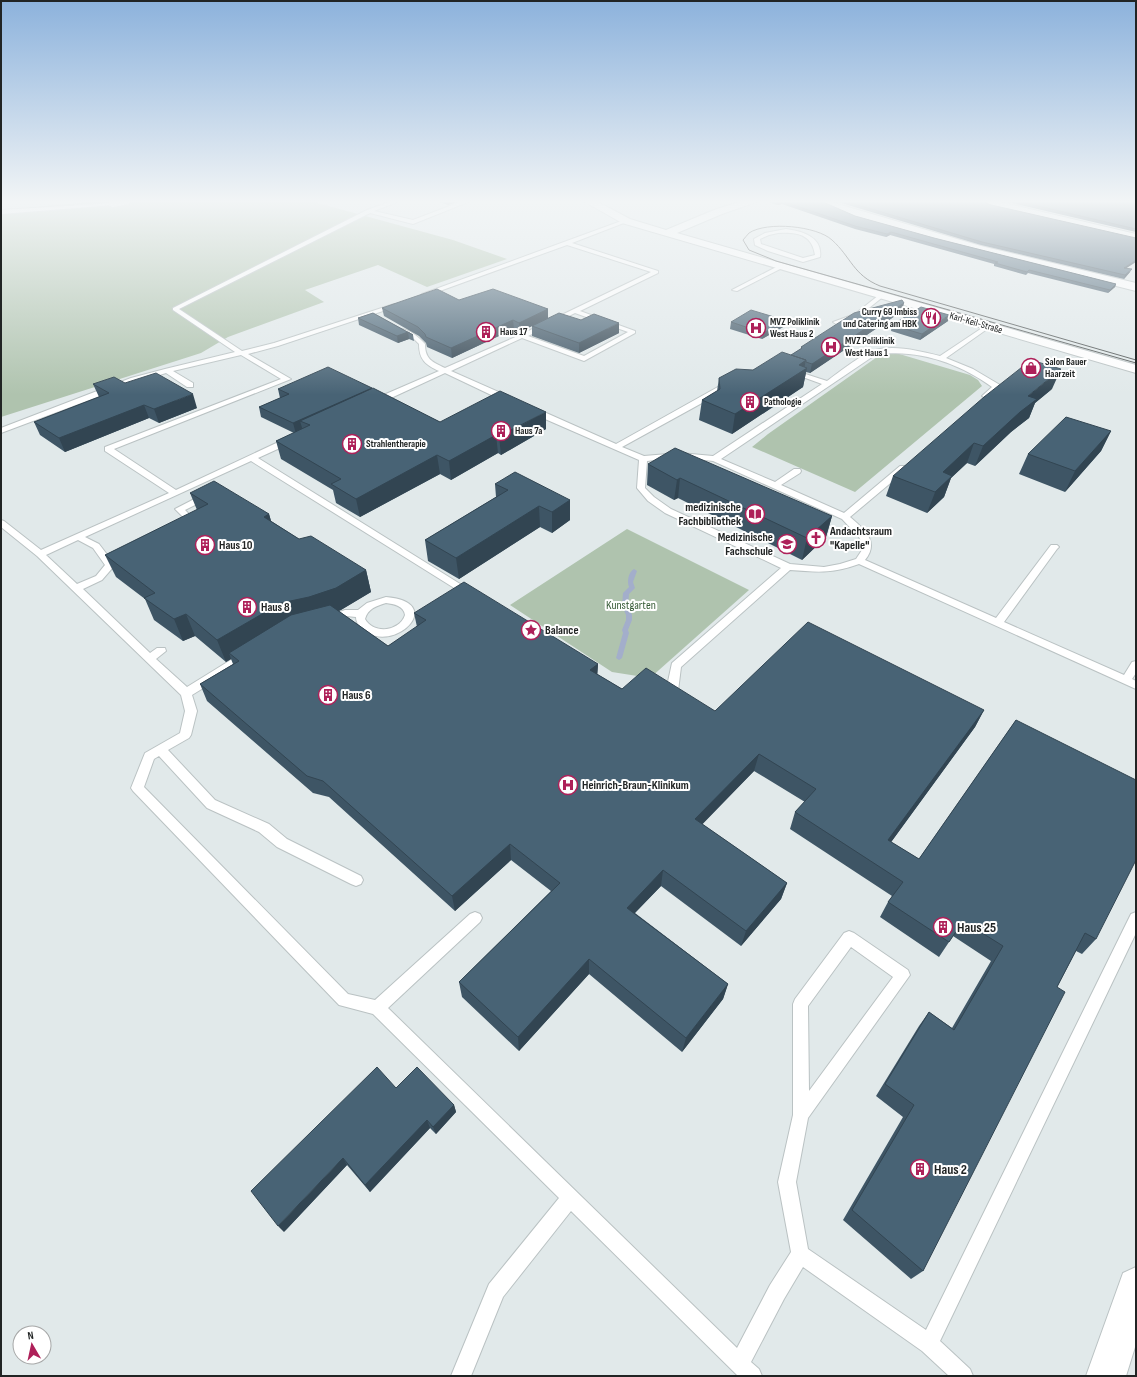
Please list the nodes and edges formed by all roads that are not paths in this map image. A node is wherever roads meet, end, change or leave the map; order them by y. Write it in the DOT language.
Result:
graph roads {
  1 [pos="260,266"];
  2 [pos="503,266"];
  3 [pos="638,266"];
  4 [pos="782,266"];
  5 [pos="804,266"];
  6 [pos="1047,266"];
  7 [pos="806,273"];
  8 [pos="1136,287"];
  9 [pos="735,290"];
  10 [pos="421,296"];
  11 [pos="881,296"];
  12 [pos="399,304"];
  13 [pos="576,311"];
  14 [pos="836,322"];
  15 [pos="987,326"];
  16 [pos="397,328"];
  17 [pos="522,336"];
  18 [pos="243,353"];
  19 [pos="940,359"];
  20 [pos="782,368"];
  21 [pos="1136,369"];
  22 [pos="167,370"];
  23 [pos="445,371"];
  24 [pos="734,382"];
  25 [pos="827,383"];
  26 [pos="190,385"];
  27 [pos="979,402"];
  28 [pos="365,407"];
  29 [pos="1,431"];
  30 [pos="301,436"];
  31 [pos="616,447"];
  32 [pos="252,458"];
  33 [pos="643,459"];
  34 [pos="715,459"];
  35 [pos="907,465"];
  36 [pos="731,466"];
  37 [pos="797,471"];
  38 [pos="738,479"];
  39 [pos="201,481"];
  40 [pos="776,486"];
  41 [pos="175,493"];
  42 [pos="796,506"];
  43 [pos="822,507"];
  44 [pos="844,518"];
  45 [pos="1,523"];
  46 [pos="189,527"];
  47 [pos="78,537"];
  48 [pos="1054,547"];
  49 [pos="40,554"];
  50 [pos="859,561"];
  51 [pos="788,567"];
  52 [pos="77,588"];
  53 [pos="478,600"];
  54 [pos="361,614"];
  55 [pos="318,623"];
  56 [pos="998,623"];
  57 [pos="253,652"];
  58 [pos="1136,665"];
  59 [pos="1131,683"];
  60 [pos="672,691"];
  61 [pos="186,692"];
  62 [pos="160,749"];
  63 [pos="356,880"];
  64 [pos="475,918"];
  65 [pos="1136,918"];
  66 [pos="377,1008"];
  67 [pos="801,1116"];
  68 [pos="570,1198"];
  69 [pos="800,1254"];
  70 [pos="1136,1286"];
  71 [pos="929,1344"];
  72 [pos="746,1369"];
  73 [pos="461,1376"];
  74 [pos="963,1376"];
  75 [pos="1106,1376"];
  1 -- 18 [label="lane"];
  2 -- 10 [label="lane"];
  3 -- 13 [label="lane"];
  4 -- 7 [label="street, Karl-Keil-Straße"];
  4 -- 9 [label="lane"];
  5 -- 7 [label="lane"];
  6 -- 8 [label="street"];
  7 -- 11 [label="street, Karl-Keil-Straße"];
  11 -- 14 [label="lane"];
  11 -- 15 [label="street, Karl-Keil-Straße"];
  12 -- 18 [label="lane"];
  13 -- 17 [label="lane"];
  13 -- 17 [label="lane"];
  15 -- 19 [label="lane"];
  15 -- 21 [label="street, Karl-Keil-Straße"];
  16 -- 23 [label="lane"];
  17 -- 23 [label="lane"];
  18 -- 22 [label="lane"];
  18 -- 41 [label="lane"];
  19 -- 25 [label="lane"];
  19 -- 27 [label="lane"];
  20 -- 25 [label="lane"];
  22 -- 26 [label="lane"];
  22 -- 29 [label="lane"];
  23 -- 28 [label="lane"];
  23 -- 31 [label="lane"];
  24 -- 31 [label="lane"];
  25 -- 34 [label="lane"];
  30 -- 32 [label="lane"];
  31 -- 33 [label="lane"];
  32 -- 39 [label="lane"];
  32 -- 53 [label="lane"];
  33 -- 34 [label="lane"];
  33 -- 51 [label="lane"];
  34 -- 36 [label="lane"];
  35 -- 44 [label="lane"];
  36 -- 38 [label="lane"];
  36 -- 40 [label="lane"];
  37 -- 40 [label="lane"];
  39 -- 41 [label="lane"];
  39 -- 46 [label="lane"];
  40 -- 43 [label="lane"];
  41 -- 47 [label="lane"];
  42 -- 43 [label="lane"];
  43 -- 44 [label="lane"];
  44 -- 50 [label="lane"];
  45 -- 49 [label="lane"];
  47 -- 49 [label="lane"];
  47 -- 52 [label="lane"];
  48 -- 56 [label="lane"];
  49 -- 52 [label="lane"];
  50 -- 51 [label="lane"];
  50 -- 56 [label="lane"];
  51 -- 60 [label="lane"];
  52 -- 61 [label="lane"];
  54 -- 54 [label="lane"];
  54 -- 55 [label="lane"];
  56 -- 59 [label="lane"];
  57 -- 61 [label="lane"];
  58 -- 59 [label="lane"];
  61 -- 62 [label="lane"];
  62 -- 63 [label="lane"];
  62 -- 66 [label="lane"];
  64 -- 66 [label="lane"];
  65 -- 71 [label="lane"];
  66 -- 68 [label="lane"];
  67 -- 67 [label="lane"];
  67 -- 69 [label="lane"];
  68 -- 72 [label="lane"];
  68 -- 73 [label="lane"];
  69 -- 71 [label="lane"];
  69 -- 72 [label="lane"];
  70 -- 75 [label="street"];
  71 -- 74 [label="lane"];
}
